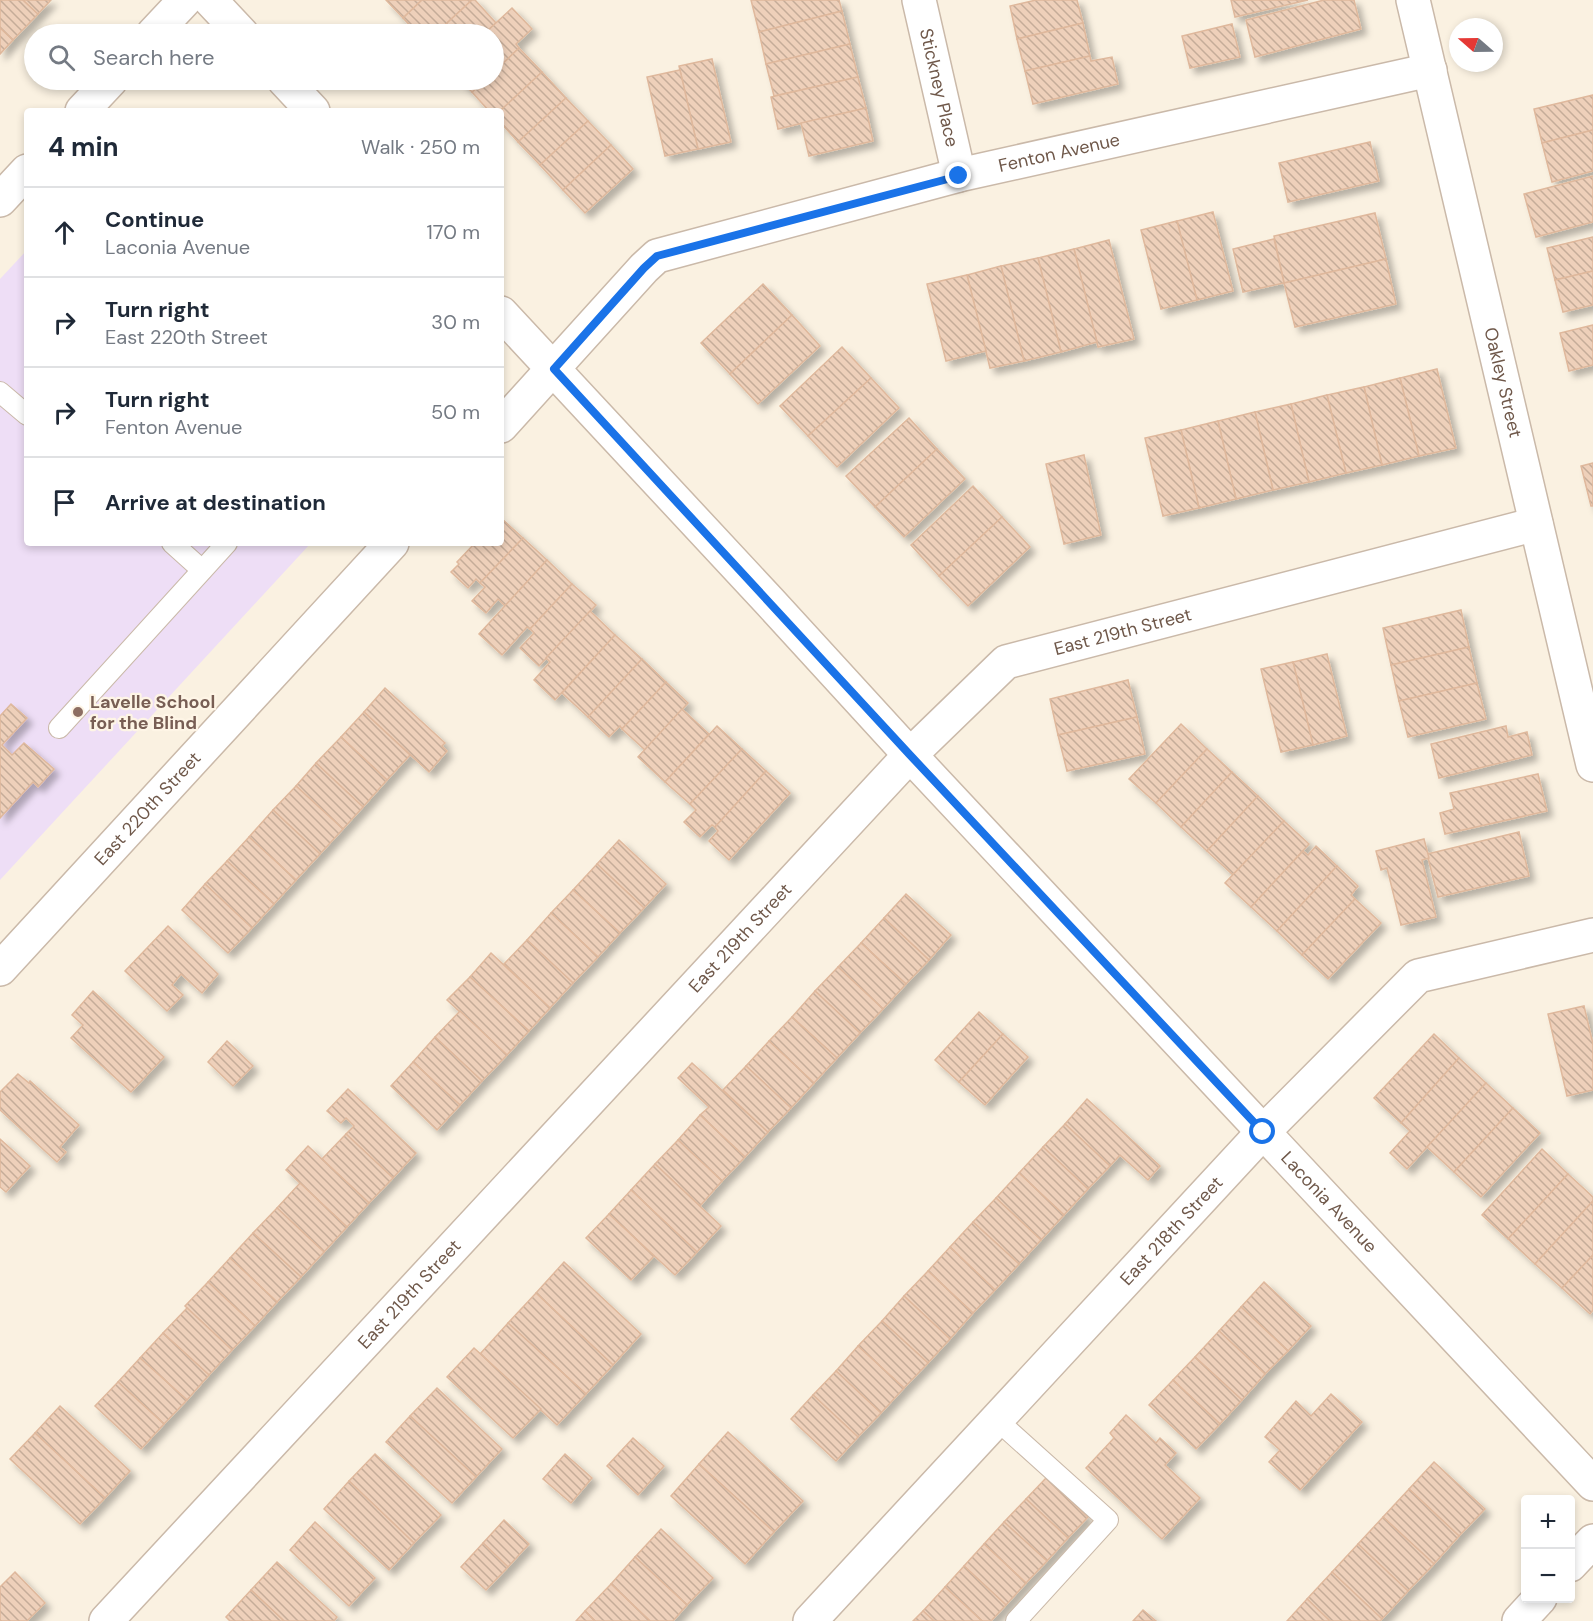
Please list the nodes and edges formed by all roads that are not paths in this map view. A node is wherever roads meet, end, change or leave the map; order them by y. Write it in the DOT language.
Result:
graph roads {
  1 [pos="185,0"];
  2 [pos="210,0"];
  3 [pos="919,0"];
  4 [pos="1413,0"];
  5 [pos="162,24"];
  6 [pos="233,24"];
  7 [pos="1430,69"];
  8 [pos="102,90"];
  9 [pos="293,90"];
  10 [pos="85,108"];
  11 [pos="310,108"];
  12 [pos="24,174"];
  13 [pos="959,176"];
  14 [pos="0,200"];
  15 [pos="504,316"];
  16 [pos="554,369"];
  17 [pos="0,392"];
  18 [pos="24,412"];
  19 [pos="504,423"];
  20 [pos="1536,524"];
  21 [pos="175,546"];
  22 [pos="224,546"];
  23 [pos="389,546"];
  24 [pos="202,570"];
  25 [pos="59,728"];
  26 [pos="910,755"];
  27 [pos="1593,765"];
  28 [pos="1593,934"];
  29 [pos="0,969"];
  30 [pos="1263,1132"];
  31 [pos="997,1420"];
  32 [pos="1593,1484"];
  33 [pos="1593,1541"];
  34 [pos="1575,1560"];
  35 [pos="1536,1603"];
  36 [pos="106,1621"];
  37 [pos="810,1621"];
  38 [pos="1016,1621"];
  39 [pos="1519,1621"];
  1 -- 5 [label="street"];
  2 -- 6 [label="street"];
  3 -- 13 [label="street, Stickney Place"];
  4 -- 7 [label="street, Oakley Street"];
  7 -- 13 [label="street, Fenton Avenue"];
  7 -- 20 [label="street, Oakley Street"];
  8 -- 10 [label="street"];
  9 -- 11 [label="street"];
  12 -- 14 [label="street"];
  13 -- 16 [label="street, Fenton Avenue"];
  15 -- 16 [label="street, Laconia Avenue"];
  16 -- 19 [label="street"];
  16 -- 26 [label="street, Laconia Avenue"];
  17 -- 18 [label="lane"];
  20 -- 26 [label="street, East 219th Street"];
  20 -- 27 [label="street, Oakley Street"];
  21 -- 24 [label="lane"];
  22 -- 24 [label="lane"];
  23 -- 29 [label="street, East 220th Street"];
  24 -- 25 [label="lane"];
  26 -- 30 [label="street, Laconia Avenue"];
  26 -- 36 [label="street, East 219th Street"];
  28 -- 30 [label="street, East 218th Street"];
  30 -- 31 [label="street, East 218th Street"];
  30 -- 32 [label="street, Laconia Avenue"];
  31 -- 37 [label="street, East 218th Street"];
  31 -- 38 [label="lane"];
  33 -- 34 [label="street"];
  35 -- 39 [label="street"];
}
